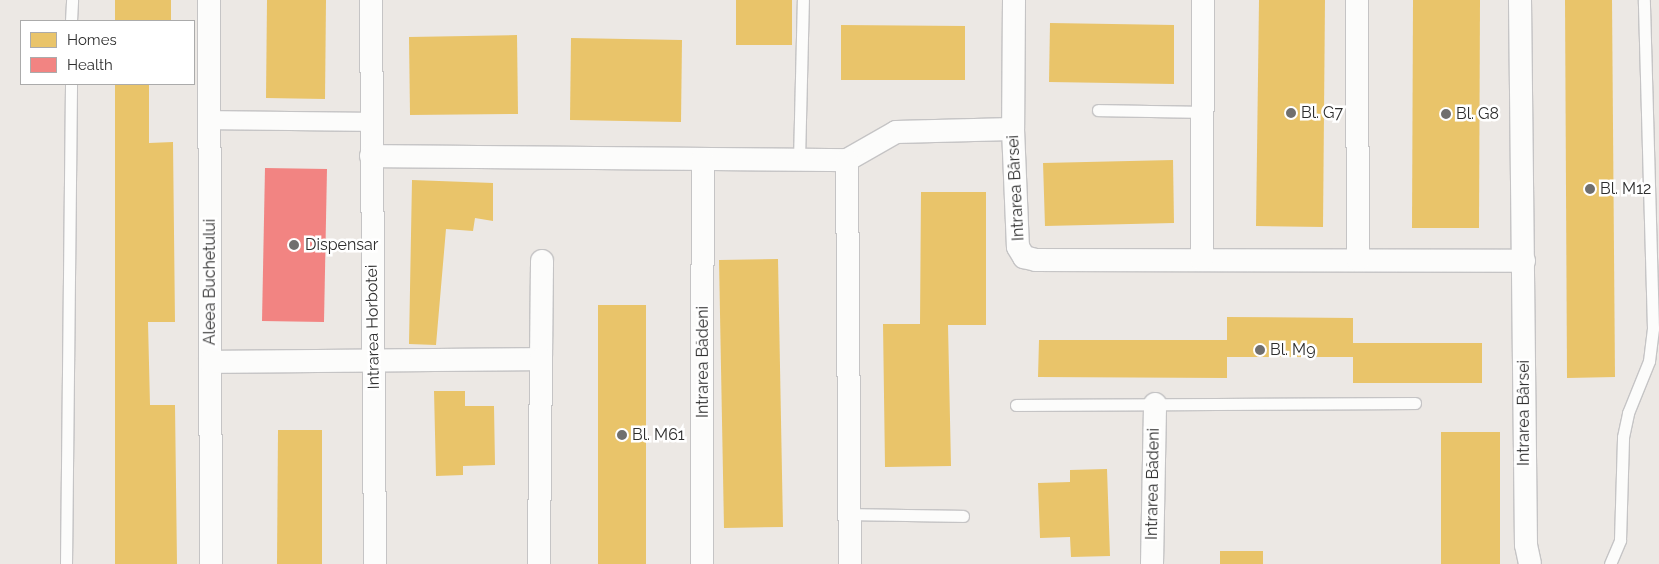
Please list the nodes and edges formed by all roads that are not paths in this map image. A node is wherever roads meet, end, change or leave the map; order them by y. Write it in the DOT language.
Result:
graph roads {
  1 [pos="72,0"];
  2 [pos="210,0"];
  3 [pos="371,0"];
  4 [pos="803,0"];
  5 [pos="1014,0"];
  6 [pos="1203,0"];
  7 [pos="1357,0"];
  8 [pos="1520,0"];
  9 [pos="1644,0"];
  10 [pos="71,20"];
  11 [pos="71,85"];
  12 [pos="1098,110"];
  13 [pos="1202,112"];
  14 [pos="209,120"];
  15 [pos="370,122"];
  16 [pos="1013,129"];
  17 [pos="371,156"];
  18 [pos="703,159"];
  19 [pos="799,160"];
  20 [pos="848,160"];
  21 [pos="1202,260"];
  22 [pos="1358,260"];
  23 [pos="542,261"];
  24 [pos="1524,261"];
  25 [pos="541,359"];
  26 [pos="374,360"];
  27 [pos="210,362"];
  28 [pos="1416,403"];
  29 [pos="1154,404"];
  30 [pos="1016,405"];
  31 [pos="849,514"];
  32 [pos="963,516"];
  33 [pos="66,564"];
  34 [pos="211,564"];
  35 [pos="375,564"];
  36 [pos="539,564"];
  37 [pos="702,564"];
  38 [pos="850,564"];
  39 [pos="1152,564"];
  40 [pos="1530,564"];
  41 [pos="1610,564"];
  1 -- 10 [label="lane"];
  2 -- 14 [label="street, Aleea Buchetului"];
  3 -- 15 [label="street, Intrarea Horbotei"];
  4 -- 19 [label="lane"];
  5 -- 16 [label="street, Intrarea Bârsei"];
  6 -- 13 [label="street"];
  7 -- 22 [label="street"];
  8 -- 24 [label="street, Intrarea Bârsei"];
  9 -- 41 [label="lane"];
  11 -- 33 [label="lane"];
  12 -- 13 [label="lane"];
  13 -- 21 [label="street"];
  14 -- 15 [label="street"];
  14 -- 27 [label="street, Aleea Buchetului"];
  15 -- 17 [label="street, Intrarea Horbotei"];
  16 -- 20 [label="street"];
  16 -- 21 [label="street, Intrarea Bârsei"];
  17 -- 18 [label="street"];
  17 -- 26 [label="street, Intrarea Horbotei"];
  18 -- 19 [label="street"];
  18 -- 37 [label="street, Intrarea Bădeni"];
  19 -- 20 [label="street"];
  20 -- 31 [label="street"];
  21 -- 22 [label="street, Intrarea Bârsei"];
  22 -- 24 [label="street, Intrarea Bârsei"];
  23 -- 25 [label="street"];
  24 -- 40 [label="street, Intrarea Bârsei"];
  25 -- 26 [label="street"];
  25 -- 36 [label="street"];
  26 -- 27 [label="street"];
  26 -- 35 [label="street, Intrarea Horbotei"];
  27 -- 34 [label="street, Aleea Buchetului"];
  28 -- 29 [label="lane"];
  29 -- 30 [label="lane"];
  29 -- 39 [label="street, Intrarea Bădeni"];
  31 -- 32 [label="lane"];
  31 -- 38 [label="street"];
}
